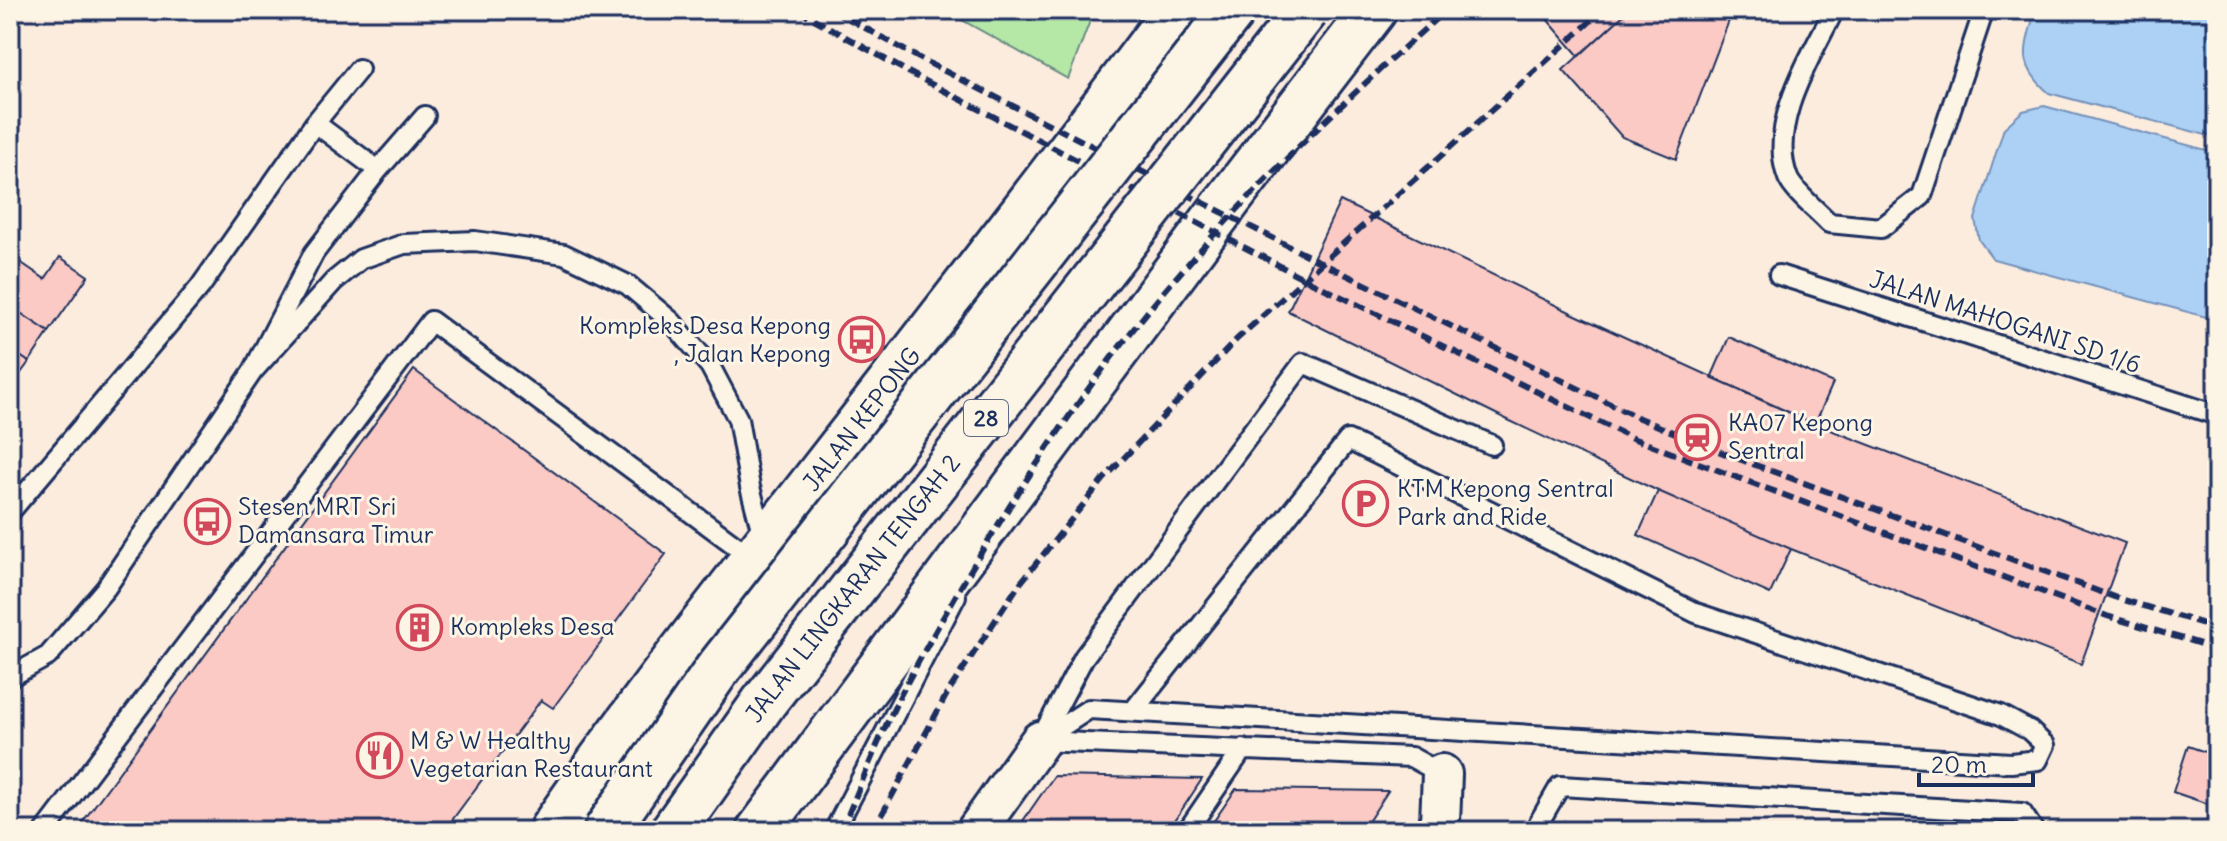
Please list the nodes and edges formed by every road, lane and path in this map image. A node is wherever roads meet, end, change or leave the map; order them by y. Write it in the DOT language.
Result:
graph roads {
  1 [pos="1176,10"];
  2 [pos="1233,10"];
  3 [pos="1306,10"];
  4 [pos="1374,10"];
  5 [pos="1834,10"];
  6 [pos="1984,10"];
  7 [pos="359,69"];
  8 [pos="425,116"];
  9 [pos="315,123"];
  10 [pos="378,170"];
  11 [pos="1779,275"];
  12 [pos="253,371"];
  13 [pos="2217,415"];
  14 [pos="1492,445"];
  15 [pos="1003,505"];
  16 [pos="10,512"];
  17 [pos="759,552"];
  18 [pos="10,677"];
  19 [pos="1133,711"];
  20 [pos="1040,741"];
  21 [pos="1243,749"];
  22 [pos="1442,774"];
  23 [pos="586,780"];
  24 [pos="45,831"];
  25 [pos="539,831"];
  26 [pos="551,831"];
  27 [pos="606,831"];
  28 [pos="673,831"];
  29 [pos="759,831"];
  30 [pos="834,831"];
  31 [pos="976,831"];
  32 [pos="1187,831"];
  33 [pos="1434,831"];
  34 [pos="1534,831"];
  35 [pos="2034,831"];
  1 -- 17 [label="main road, JALAN KEPONG"];
  2 -- 27 [label="main road, 28, bridge"];
  3 -- 28 [label="main road, JALAN LINGKARAN TENGAH 2 / 28, bridge"];
  4 -- 15 [label="main road"];
  5 -- 6 [label="lane"];
  7 -- 9 [label="lane"];
  8 -- 10 [label="lane"];
  9 -- 10 [label="lane"];
  9 -- 16 [label="lane"];
  10 -- 12 [label="lane"];
  11 -- 13 [label="lane, JALAN MAHOGANI SD 1/6"];
  12 -- 17 [label="lane"];
  12 -- 18 [label="lane"];
  14 -- 20 [label="lane"];
  15 -- 29 [label="main road"];
  15 -- 30 [label="lane"];
  17 -- 23 [label="main road, JALAN KEPONG"];
  17 -- 24 [label="lane"];
  19 -- 19 [label="lane"];
  19 -- 20 [label="lane"];
  20 -- 21 [label="lane"];
  20 -- 31 [label="street"];
  21 -- 22 [label="lane"];
  21 -- 32 [label="lane"];
  22 -- 33 [label="street"];
  23 -- 25 [label="main road"];
  23 -- 26 [label="main road, JALAN KEPONG"];
  34 -- 35 [label="lane"];
}
